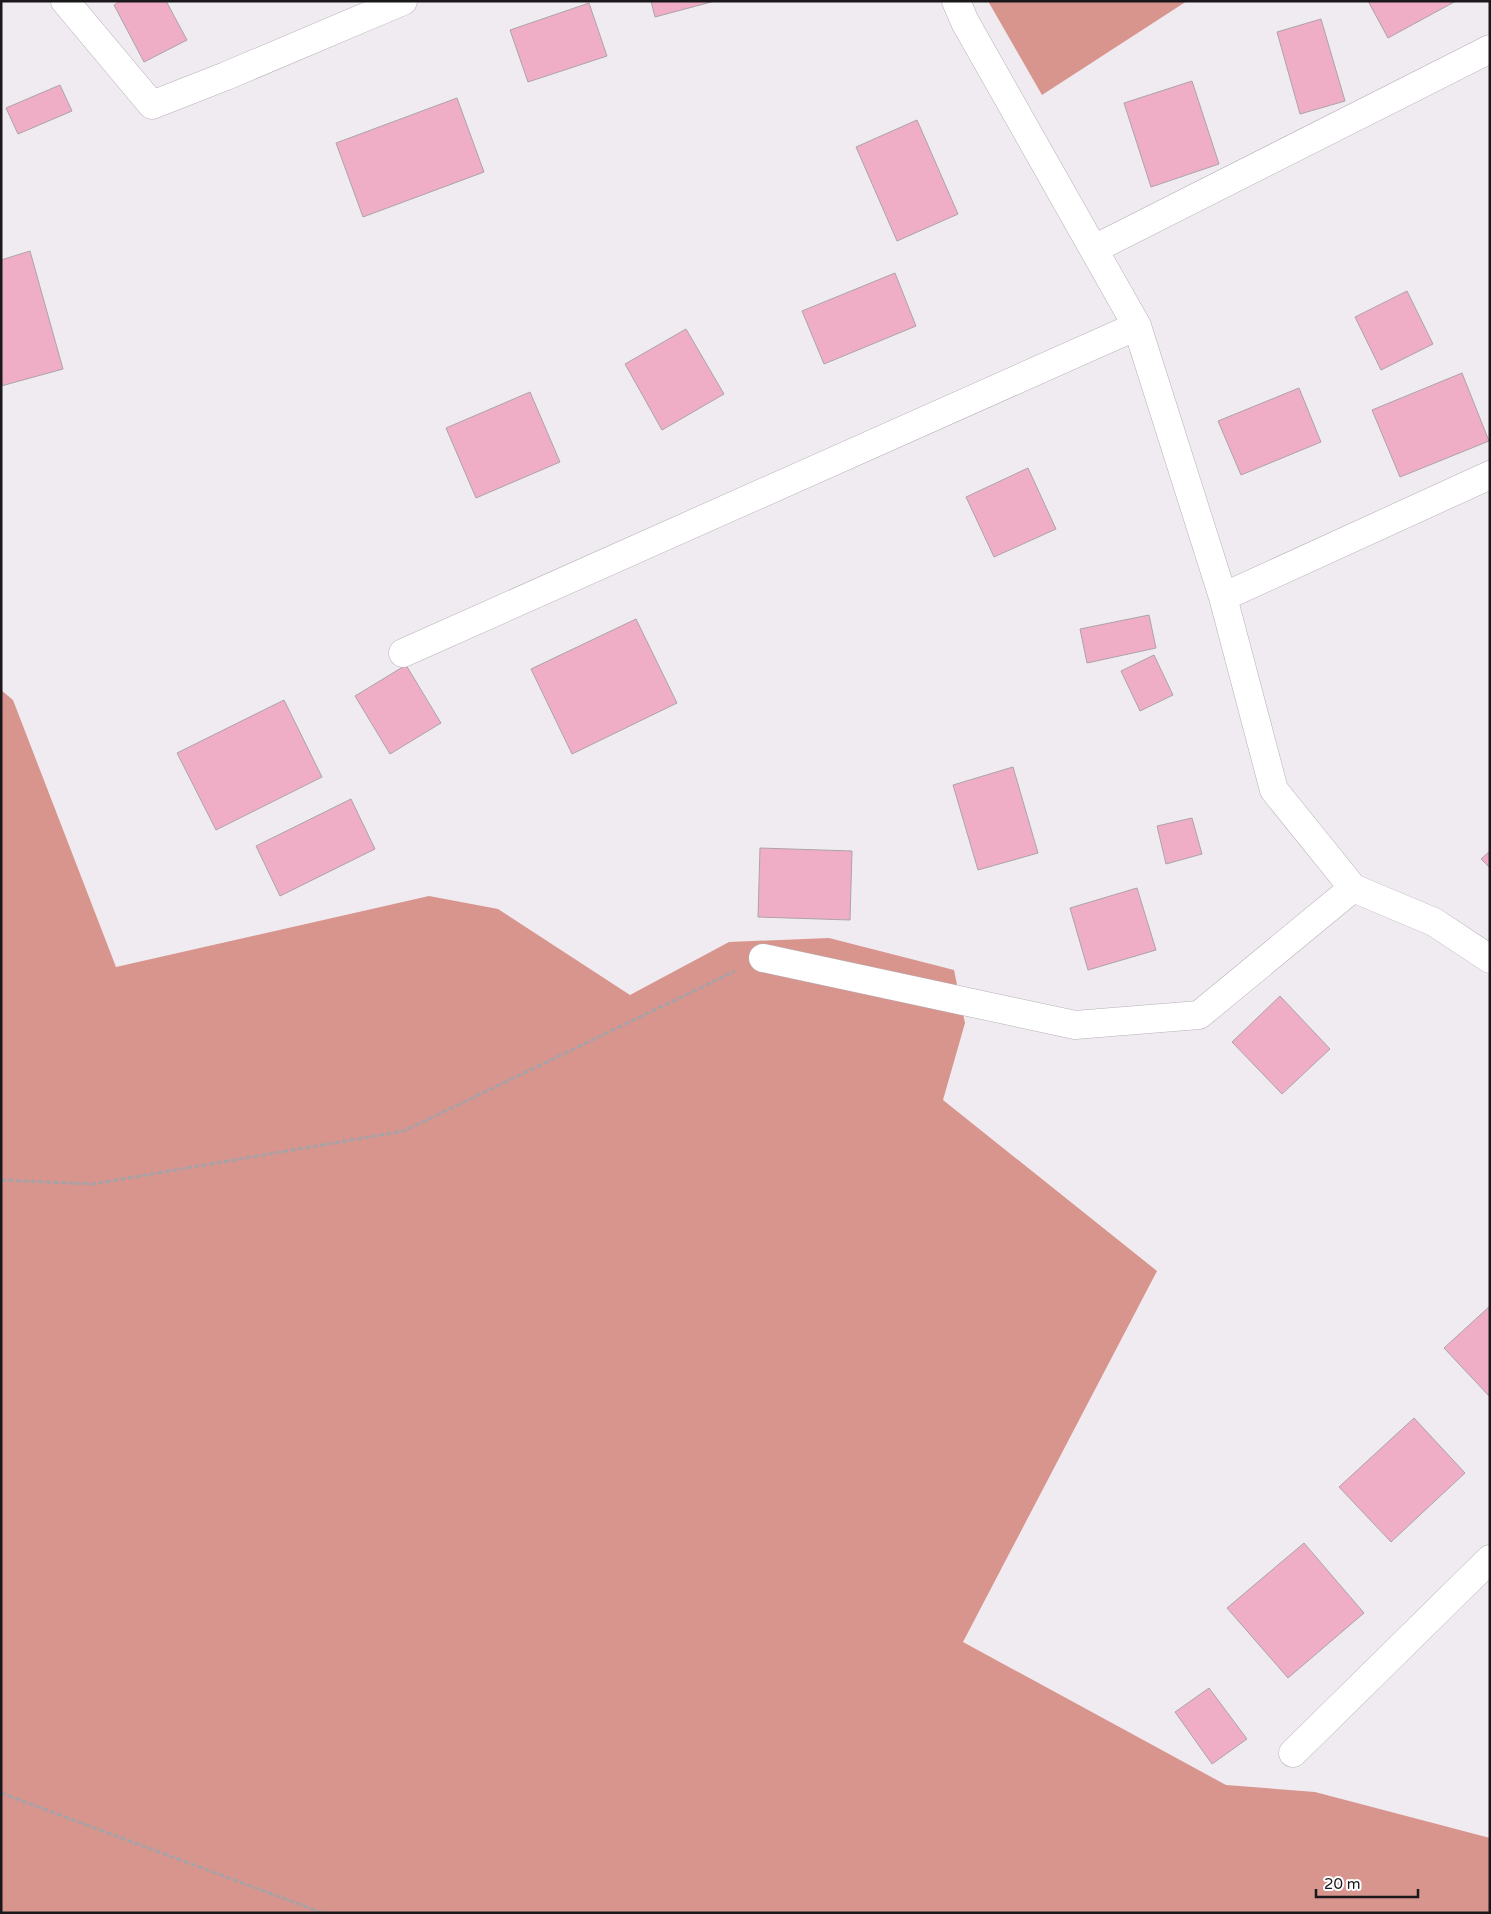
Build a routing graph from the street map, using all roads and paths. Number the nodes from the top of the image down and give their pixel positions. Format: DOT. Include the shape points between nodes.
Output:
graph roads {
  1 [pos="65,1"];
  2 [pos="403,1"];
  3 [pos="956,1"];
  4 [pos="1490,49"];
  5 [pos="1094,249"];
  6 [pos="1137,326"];
  7 [pos="1490,475"];
  8 [pos="1223,597"];
  9 [pos="403,654"];
  10 [pos="1353,888"];
  11 [pos="763,958"];
  12 [pos="1490,959"];
  13 [pos="1,1180"];
  14 [pos="1490,1558"];
  15 [pos="1293,1753"];
  16 [pos="1,1793"];
  17 [pos="323,1913"];
  1 -- 2 [label="street" via="152,105"];
  3 -- 5 [label="street"];
  4 -- 5 [label="street"];
  5 -- 6 [label="street"];
  6 -- 8 [label="street"];
  6 -- 9 [label="street"];
  7 -- 8 [label="street"];
  8 -- 10 [label="street" via="1274,790"];
  10 -- 11 [label="street" via="1199,1015 1075,1024"];
  10 -- 12 [label="street" via="1434,922"];
  11 -- 13 [label="path" via="404,1131 93,1184"];
  14 -- 15 [label="street"];
  16 -- 17 [label="path"];
}
